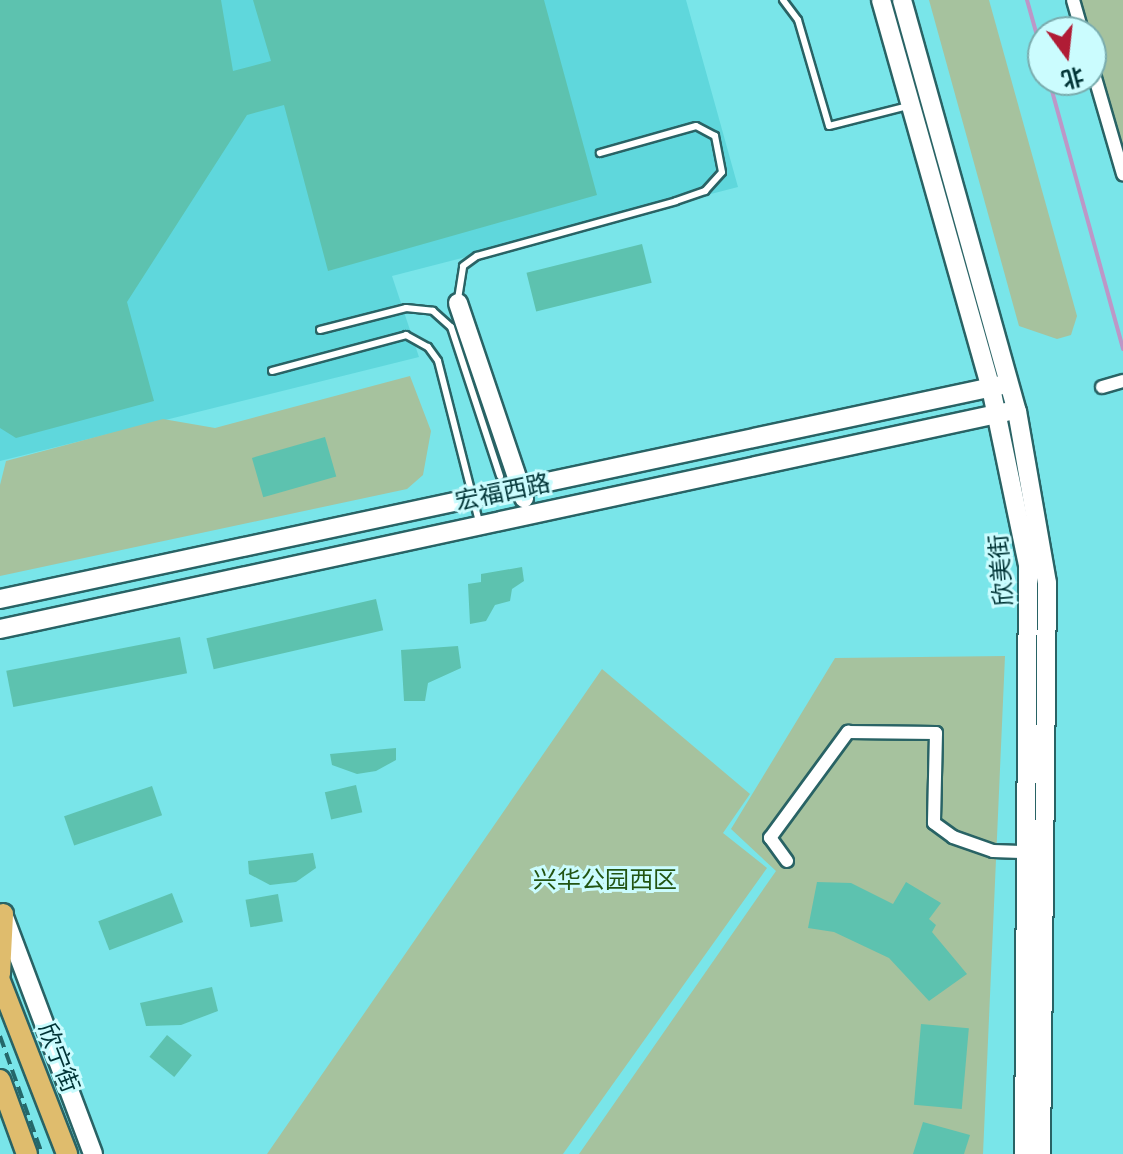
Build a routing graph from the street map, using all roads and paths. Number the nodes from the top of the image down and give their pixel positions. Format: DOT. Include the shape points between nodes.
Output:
graph roads {
  1 [pos="783,0"];
  2 [pos="881,0"];
  3 [pos="902,0"];
  4 [pos="1100,96"];
  5 [pos="930,100"];
  6 [pos="910,105"];
  7 [pos="600,153"];
  8 [pos="1123,174"];
  9 [pos="458,303"];
  10 [pos="320,330"];
  11 [pos="272,371"];
  12 [pos="1123,381"];
  13 [pos="1000,385"];
  14 [pos="1103,387"];
  15 [pos="1017,411"];
  16 [pos="998,413"];
  17 [pos="500,476"];
  18 [pos="521,488"];
  19 [pos="474,497"];
  20 [pos="528,512"];
  21 [pos="479,522"];
  22 [pos="0,599"];
  23 [pos="0,629"];
  24 [pos="1028,852"];
  25 [pos="787,861"];
  26 [pos="1,910"];
  27 [pos="0,974"];
  28 [pos="0,981"];
  29 [pos="0,1080"];
  30 [pos="27,1154"];
  31 [pos="67,1154"];
  32 [pos="93,1154"];
  33 [pos="1024,1154"];
  34 [pos="1041,1154"];
  1 -- 6 [label="lane" via="798,20 829,126"];
  2 -- 6 [label="street, 欣美街"];
  3 -- 5 [label="street, 欣美街"];
  4 -- 8 [label="street"];
  5 -- 6 [label="lane"];
  5 -- 13 [label="street, 欣美街"];
  6 -- 13 [label="street, 欣美街"];
  7 -- 9 [label="lane" via="696,126 715,136 722,172 705,191 676,201 477,256 463,266 456,284"];
  9 -- 18 [label="street"];
  10 -- 17 [label="lane" via="406,308 433,311 451,327"];
  11 -- 19 [label="lane" via="406,335 428,347 438,361"];
  12 -- 14 [label="street"];
  13 -- 15 [label="street, 欣美街"];
  13 -- 16 [label="street, 欣美街"];
  13 -- 18 [label="street, 宏福西路"];
  15 -- 16 [label="street, 宏福西路"];
  15 -- 34 [label="street, 欣美街" via="1047,583"];
  16 -- 20 [label="street, 宏福西路"];
  16 -- 24 [label="street, 欣美街" via="1028,565"];
  18 -- 19 [label="street, 宏福西路"];
  18 -- 20 [label="street"];
  19 -- 21 [label="lane"];
  19 -- 22 [label="street, 宏福西路"];
  20 -- 21 [label="street, 宏福西路"];
  21 -- 23 [label="street, 宏福西路"];
  24 -- 25 [label="street" via="993,851 953,837 934,823 936,733 848,732 770,838"];
  24 -- 33 [label="street, 欣美街"];
  26 -- 27 [label="main road"];
  26 -- 32 [label="street"];
  28 -- 31 [label="main road, 欣宁街"];
  29 -- 30 [label="main road"];
}
